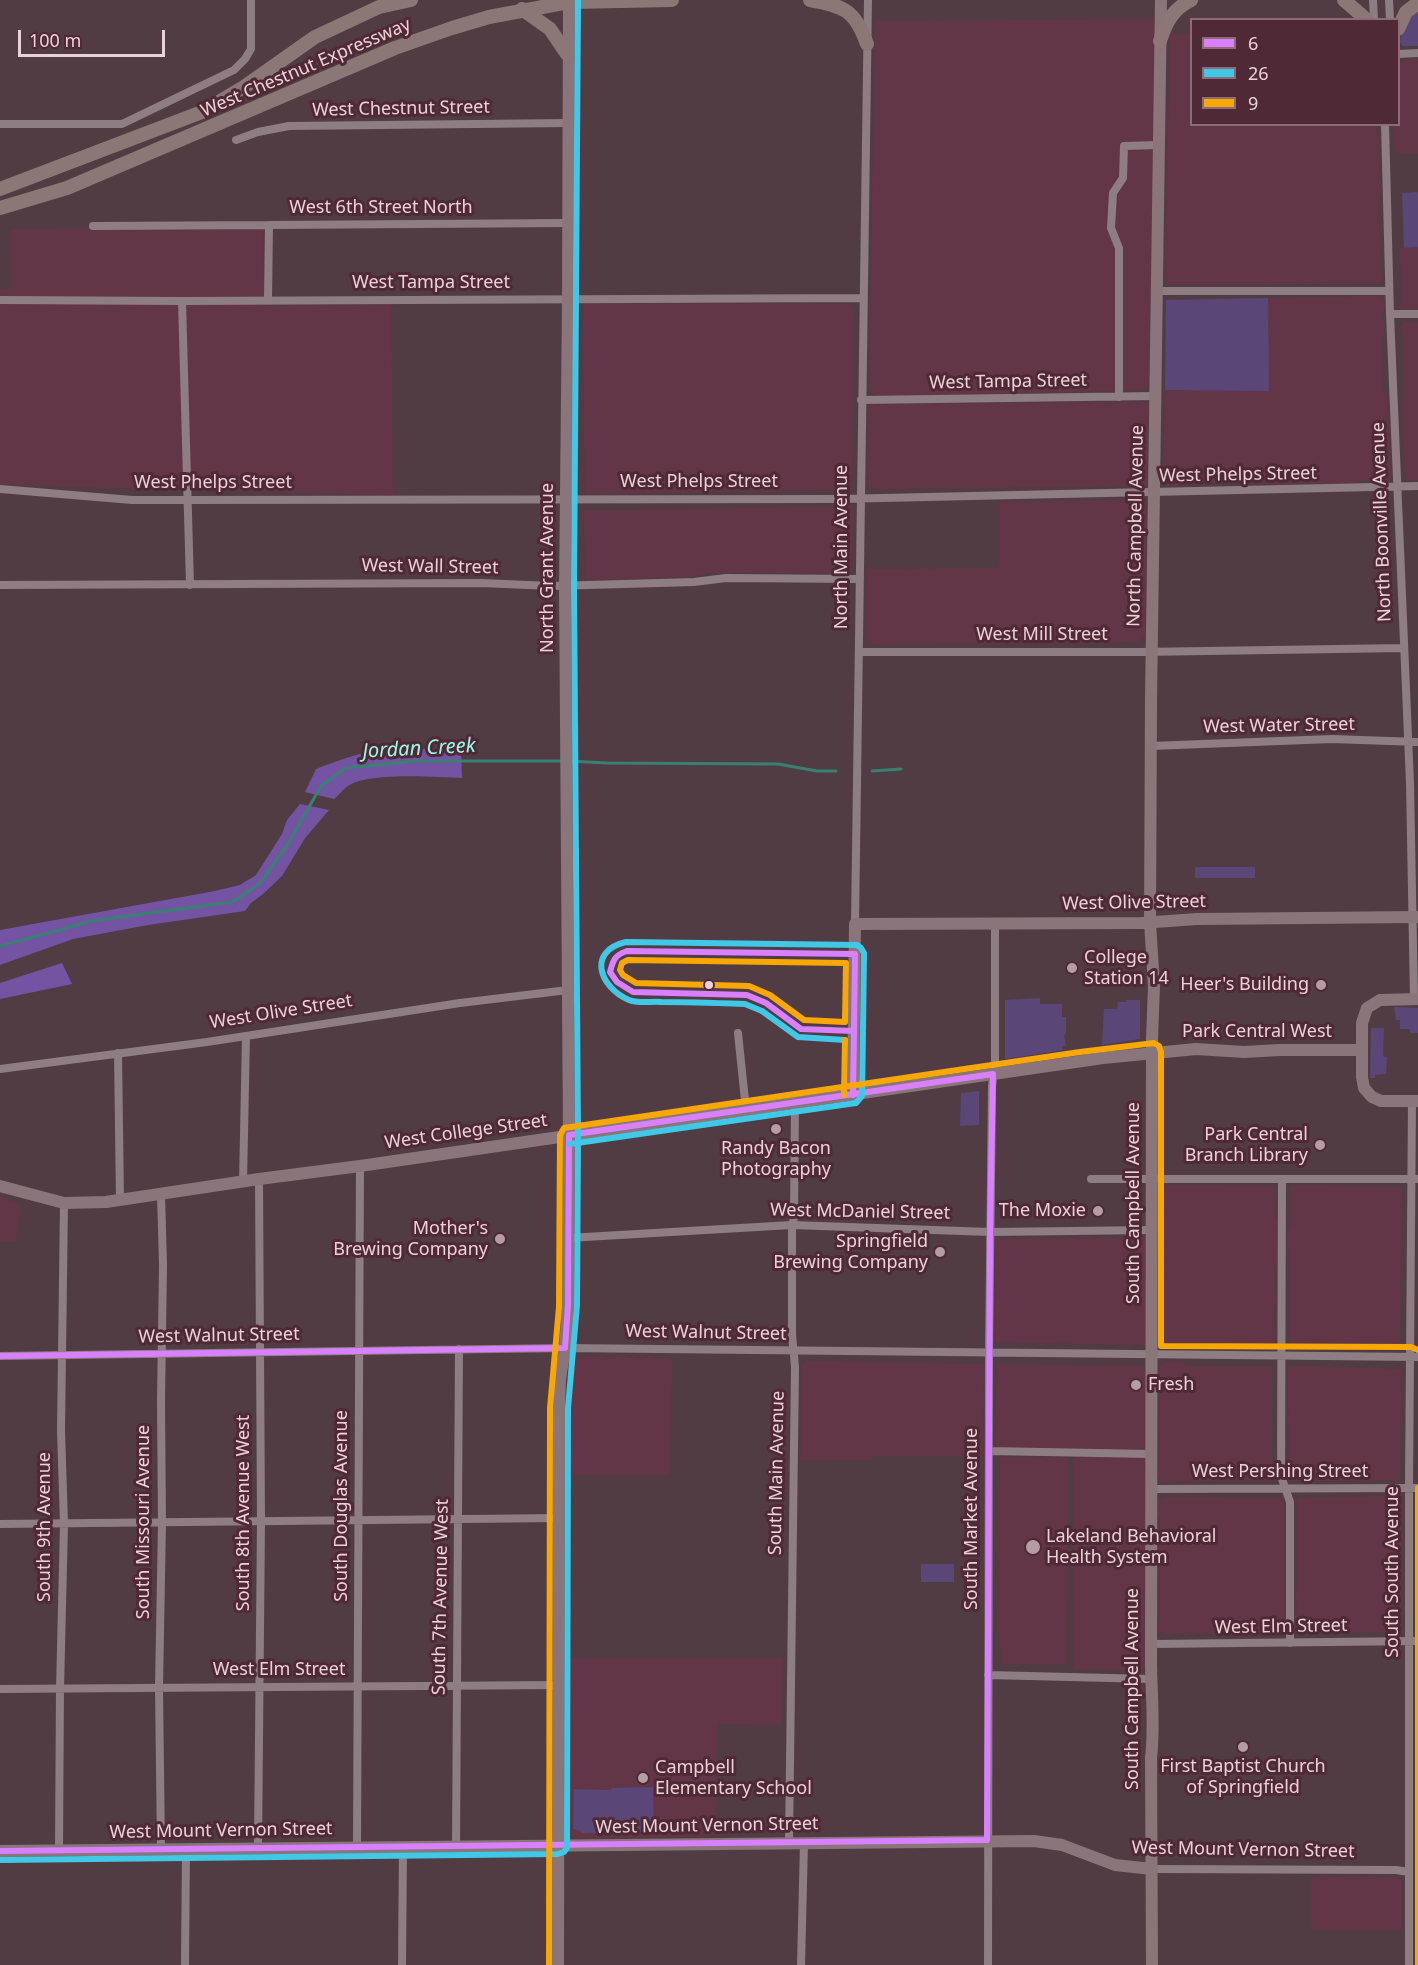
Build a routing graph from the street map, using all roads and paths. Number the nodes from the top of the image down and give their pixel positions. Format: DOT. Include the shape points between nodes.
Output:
graph roads {
  1 [pos="251,0"];
  2 [pos="411,0"];
  3 [pos="672,0"];
  4 [pos="810,0"];
  5 [pos="868,0"];
  6 [pos="1161,0"];
  7 [pos="1191,0"];
  8 [pos="1344,0"];
  9 [pos="1373,0"];
  10 [pos="1389,0"];
  11 [pos="569,1"];
  12 [pos="1418,3"];
  13 [pos="522,9"];
  14 [pos="1365,18"];
  15 [pos="1374,18"];
  16 [pos="1390,18"];
  17 [pos="1400,25"];
  18 [pos="1160,41"];
  19 [pos="867,44"];
  20 [pos="567,54"];
  21 [pos="1400,54"];
  22 [pos="1418,54"];
  23 [pos="568,123"];
  24 [pos="0,124"];
  25 [pos="1385,126"];
  26 [pos="236,140"];
  27 [pos="1159,145"];
  28 [pos="0,189"];
  29 [pos="0,208"];
  30 [pos="569,224"];
  31 [pos="269,225"];
  32 [pos="93,226"];
  33 [pos="1157,291"];
  34 [pos="1389,291"];
  35 [pos="862,298"];
  36 [pos="0,300"];
  37 [pos="268,300"];
  38 [pos="568,300"];
  39 [pos="182,301"];
  40 [pos="1390,314"];
  41 [pos="1418,314"];
  42 [pos="1156,396"];
  43 [pos="1119,397"];
  44 [pos="861,400"];
  45 [pos="1418,486"];
  46 [pos="1397,487"];
  47 [pos="0,489"];
  48 [pos="1155,493"];
  49 [pos="861,498"];
  50 [pos="188,500"];
  51 [pos="860,579"];
  52 [pos="0,585"];
  53 [pos="189,585"];
  54 [pos="1404,648"];
  55 [pos="1151,651"];
  56 [pos="860,652"];
  57 [pos="1413,742"];
  58 [pos="1151,747"];
  59 [pos="1416,917"];
  60 [pos="1150,922"];
  61 [pos="855,924"];
  62 [pos="995,924"];
  63 [pos="568,984"];
  64 [pos="1416,999"];
  65 [pos="738,1033"];
  66 [pos="246,1036"];
  67 [pos="1362,1050"];
  68 [pos="118,1053"];
  69 [pos="1152,1053"];
  70 [pos="0,1069"];
  71 [pos="993,1074"];
  72 [pos="853,1095"];
  73 [pos="1415,1101"];
  74 [pos="795,1103"];
  75 [pos="746,1110"];
  76 [pos="569,1135"];
  77 [pos="360,1166"];
  78 [pos="259,1179"];
  79 [pos="1091,1179"];
  80 [pos="1152,1179"];
  81 [pos="1282,1179"];
  82 [pos="1415,1179"];
  83 [pos="243,1183"];
  84 [pos="0,1186"];
  85 [pos="161,1194"];
  86 [pos="120,1201"];
  87 [pos="64,1203"];
  88 [pos="792,1225"];
  89 [pos="1152,1230"];
  90 [pos="990,1232"];
  91 [pos="568,1238"];
  92 [pos="565,1348"];
  93 [pos="459,1349"];
  94 [pos="261,1351"];
  95 [pos="360,1351"];
  96 [pos="793,1351"];
  97 [pos="989,1353"];
  98 [pos="162,1354"];
  99 [pos="62,1355"];
  100 [pos="1152,1355"];
  101 [pos="0,1356"];
  102 [pos="1281,1356"];
  103 [pos="1414,1356"];
  104 [pos="989,1451"];
  105 [pos="1152,1454"];
  106 [pos="1413,1488"];
  107 [pos="1152,1489"];
  108 [pos="1285,1489"];
  109 [pos="559,1518"];
  110 [pos="261,1520"];
  111 [pos="358,1520"];
  112 [pos="459,1520"];
  113 [pos="162,1523"];
  114 [pos="0,1524"];
  115 [pos="64,1524"];
  116 [pos="1414,1641"];
  117 [pos="1290,1643"];
  118 [pos="1152,1644"];
  119 [pos="988,1675"];
  120 [pos="1151,1678"];
  121 [pos="457,1685"];
  122 [pos="558,1685"];
  123 [pos="358,1686"];
  124 [pos="159,1687"];
  125 [pos="259,1687"];
  126 [pos="0,1689"];
  127 [pos="60,1689"];
  128 [pos="987,1840"];
  129 [pos="789,1843"];
  130 [pos="804,1843"];
  131 [pos="558,1845"];
  132 [pos="403,1846"];
  133 [pos="456,1846"];
  134 [pos="357,1847"];
  135 [pos="258,1848"];
  136 [pos="186,1849"];
  137 [pos="161,1850"];
  138 [pos="0,1851"];
  139 [pos="59,1851"];
  140 [pos="1152,1869"];
  141 [pos="1409,1872"];
  142 [pos="185,1965"];
  143 [pos="402,1965"];
  144 [pos="558,1965"];
  145 [pos="801,1965"];
  146 [pos="988,1965"];
  147 [pos="1152,1965"];
  148 [pos="1409,1965"];
  1 -- 24 [label="street" via="251,49 234,70 122,123"];
  2 -- 28 [label="main road, West Chestnut Expressway" via="379,7 315,38 202,112"];
  3 -- 11 [label="main road, West Chestnut Expressway"];
  4 -- 19 [label="main road" via="848,11 861,27"];
  5 -- 19 [label="street, North Main Avenue"];
  6 -- 18 [label="main road, North Campbell Avenue"];
  7 -- 18 [label="main road" via="1172,14"];
  8 -- 14 [label="main road"];
  9 -- 15 [label="street"];
  10 -- 16 [label="street"];
  11 -- 13 [label="main road, West Chestnut Expressway"];
  11 -- 20 [label="main road, North Grant Avenue"];
  12 -- 17 [label="main road" via="1406,12"];
  13 -- 20 [label="main road" via="550,29"];
  13 -- 29 [label="main road, West Chestnut Expressway" via="395,48 67,188"];
  18 -- 27 [label="main road, North Campbell Avenue"];
  19 -- 35 [label="street, North Main Avenue"];
  20 -- 23 [label="main road, North Grant Avenue"];
  21 -- 22 [label="street"];
  23 -- 26 [label="street, West Chestnut Street" via="289,126"];
  23 -- 30 [label="main road, North Grant Avenue"];
  25 -- 34 [label="street, North Boonville Avenue"];
  27 -- 33 [label="main road, North Campbell Avenue"];
  27 -- 43 [label="street" via="1124,147 1123,178 1113,192 1111,228 1119,248"];
  30 -- 31 [label="street, West 6th Street North"];
  30 -- 38 [label="main road, North Grant Avenue"];
  31 -- 32 [label="street"];
  31 -- 37 [label="street, West 6th Street North"];
  33 -- 34 [label="street"];
  33 -- 42 [label="main road, North Campbell Avenue"];
  34 -- 40 [label="street, North Boonville Avenue"];
  35 -- 38 [label="street, West Tampa Street"];
  35 -- 44 [label="street, North Main Avenue"];
  36 -- 39 [label="street, West Tampa Street"];
  37 -- 38 [label="street, West Tampa Street"];
  37 -- 39 [label="street, West Tampa Street"];
  38 -- 63 [label="main road, North Grant Avenue" via="564,587"];
  39 -- 50 [label="street"];
  40 -- 41 [label="street"];
  40 -- 46 [label="street, North Boonville Avenue"];
  42 -- 43 [label="street, West Tampa Street"];
  42 -- 48 [label="main road, North Campbell Avenue"];
  43 -- 44 [label="street, West Tampa Street"];
  44 -- 49 [label="street, North Main Avenue"];
  45 -- 46 [label="street, West Phelps Street"];
  46 -- 48 [label="street, West Phelps Street"];
  46 -- 54 [label="street, North Boonville Avenue"];
  47 -- 50 [label="street, West Phelps Street" via="132,500"];
  48 -- 49 [label="street, West Phelps Street"];
  48 -- 55 [label="main road, North Campbell Avenue"];
  49 -- 50 [label="street, West Phelps Street"];
  49 -- 51 [label="street, North Main Avenue"];
  50 -- 53 [label="street"];
  51 -- 53 [label="street, West Wall Street" via="726,578 552,586"];
  51 -- 56 [label="street, North Main Avenue"];
  52 -- 53 [label="street, West Wall Street"];
  54 -- 55 [label="street, West Mill Street"];
  54 -- 57 [label="street, North Boonville Avenue"];
  55 -- 56 [label="street, West Mill Street"];
  55 -- 58 [label="main road, North Campbell Avenue"];
  56 -- 61 [label="street, North Main Avenue"];
  57 -- 58 [label="street, West Water Street" via="1332,739"];
  57 -- 59 [label="street, North Boonville Avenue"];
  58 -- 60 [label="main road, North Campbell Avenue"];
  59 -- 60 [label="main road, West Olive Street"];
  59 -- 64 [label="street, North Boonville Avenue"];
  60 -- 62 [label="main road, West Olive Street"];
  60 -- 69 [label="main road, North Campbell Avenue" via="1154,986"];
  61 -- 62 [label="main road, West Olive Street"];
  61 -- 72 [label="main road, North Main Avenue"];
  62 -- 71 [label="street, South Market Avenue"];
  63 -- 66 [label="street, West Olive Street"];
  63 -- 76 [label="main road, North Grant Avenue"];
  64 -- 67 [label="main road" via="1380,1000 1367,1008"];
  65 -- 75 [label="street"];
  66 -- 68 [label="street, West Olive Street"];
  66 -- 83 [label="street"];
  67 -- 69 [label="main road, Park Central West" via="1196,1049"];
  67 -- 73 [label="main road" via="1366,1092 1381,1101"];
  68 -- 70 [label="street, West Olive Street"];
  68 -- 86 [label="street"];
  69 -- 71 [label="main road, West College Street"];
  69 -- 80 [label="main road, South Campbell Avenue"];
  71 -- 72 [label="main road, West College Street"];
  71 -- 90 [label="street, South Market Avenue"];
  72 -- 74 [label="main road, West College Street"];
  73 -- 82 [label="street, South South Avenue"];
  74 -- 75 [label="main road, West College Street"];
  74 -- 88 [label="street, South Main Avenue"];
  75 -- 76 [label="main road, West College Street"];
  76 -- 77 [label="main road, West College Street"];
  76 -- 91 [label="main road, North Grant Avenue"];
  77 -- 78 [label="main road, West College Street"];
  77 -- 95 [label="street, South Douglas Avenue"];
  78 -- 83 [label="main road, West College Street"];
  78 -- 94 [label="street, South 8th Avenue West"];
  79 -- 80 [label="street"];
  80 -- 81 [label="street"];
  80 -- 89 [label="main road, South Campbell Avenue"];
  81 -- 82 [label="street"];
  81 -- 102 [label="street"];
  82 -- 103 [label="street, South South Avenue"];
  83 -- 85 [label="main road, West College Street"];
  84 -- 87 [label="main road, West College Street"];
  85 -- 86 [label="main road, West College Street"];
  85 -- 98 [label="street, South Missouri Avenue"];
  86 -- 87 [label="main road, West College Street"];
  87 -- 99 [label="street, South 9th Avenue"];
  88 -- 90 [label="street, West McDaniel Street"];
  88 -- 91 [label="street, West McDaniel Street"];
  88 -- 96 [label="street, South Main Avenue"];
  89 -- 90 [label="street, West McDaniel Street"];
  89 -- 100 [label="main road, South Campbell Avenue"];
  90 -- 97 [label="street, South Market Avenue"];
  91 -- 92 [label="main road, North Grant Avenue"];
  92 -- 93 [label="street, West Walnut Street"];
  92 -- 96 [label="street, West Walnut Street"];
  92 -- 109 [label="main road, North Grant Avenue" via="559,1389"];
  93 -- 95 [label="street, West Walnut Street"];
  93 -- 112 [label="street, South 7th Avenue West"];
  94 -- 95 [label="street, West Walnut Street"];
  94 -- 98 [label="street, West Walnut Street"];
  94 -- 110 [label="street, South 8th Avenue West"];
  95 -- 111 [label="street, South Douglas Avenue"];
  96 -- 97 [label="street, West Walnut Street"];
  96 -- 129 [label="street, South Main Avenue"];
  97 -- 100 [label="street, West Walnut Street"];
  97 -- 104 [label="street, South Market Avenue"];
  98 -- 99 [label="street, West Walnut Street"];
  98 -- 113 [label="street, South Missouri Avenue"];
  99 -- 101 [label="street, West Walnut Street"];
  99 -- 115 [label="street, South 9th Avenue"];
  100 -- 102 [label="street, West Walnut Street"];
  100 -- 105 [label="main road, South Campbell Avenue"];
  102 -- 103 [label="street, West Walnut Street"];
  102 -- 108 [label="street" via="1281,1476"];
  103 -- 106 [label="street, South South Avenue"];
  104 -- 105 [label="street"];
  104 -- 119 [label="street, South Market Avenue"];
  105 -- 107 [label="main road, South Campbell Avenue"];
  106 -- 108 [label="street, West Pershing Street"];
  106 -- 116 [label="street, South South Avenue"];
  107 -- 108 [label="street, West Pershing Street"];
  107 -- 118 [label="main road, South Campbell Avenue"];
  108 -- 117 [label="street" via="1290,1502"];
  109 -- 112 [label="street"];
  109 -- 122 [label="main road, North Grant Avenue"];
  110 -- 111 [label="street"];
  110 -- 113 [label="street"];
  110 -- 125 [label="street, South 8th Avenue West"];
  111 -- 112 [label="street"];
  111 -- 123 [label="street, South Douglas Avenue"];
  112 -- 121 [label="street, South 7th Avenue West"];
  113 -- 115 [label="street"];
  113 -- 124 [label="street, South Missouri Avenue"];
  114 -- 115 [label="street"];
  115 -- 127 [label="street, South 9th Avenue"];
  116 -- 117 [label="street, West Elm Street"];
  116 -- 141 [label="street, South South Avenue"];
  117 -- 118 [label="street, West Elm Street"];
  118 -- 120 [label="main road, South Campbell Avenue"];
  119 -- 120 [label="street"];
  119 -- 128 [label="street, South Market Avenue"];
  120 -- 140 [label="main road, South Campbell Avenue"];
  121 -- 122 [label="street, West Elm Street"];
  121 -- 123 [label="street, West Elm Street"];
  121 -- 133 [label="street, South 7th Avenue West"];
  122 -- 131 [label="main road, North Grant Avenue"];
  123 -- 125 [label="street, West Elm Street"];
  123 -- 134 [label="street, South Douglas Avenue"];
  124 -- 125 [label="street, West Elm Street"];
  124 -- 127 [label="street, West Elm Street"];
  124 -- 137 [label="street, South Missouri Avenue"];
  125 -- 135 [label="street, South 8th Avenue West"];
  126 -- 127 [label="street, West Elm Street"];
  127 -- 139 [label="street, South 9th Avenue"];
  128 -- 130 [label="main road, West Mount Vernon Street"];
  128 -- 140 [label="main road, West Mount Vernon Street" via="1047,1841 1115,1864"];
  128 -- 146 [label="street, South Market Avenue"];
  129 -- 130 [label="main road, West Mount Vernon Street"];
  129 -- 131 [label="main road, West Mount Vernon Street"];
  130 -- 145 [label="street"];
  131 -- 133 [label="main road, West Mount Vernon Street"];
  131 -- 144 [label="main road, North Grant Avenue"];
  132 -- 133 [label="main road, West Mount Vernon Street"];
  132 -- 134 [label="main road, West Mount Vernon Street"];
  132 -- 143 [label="street"];
  134 -- 135 [label="main road, West Mount Vernon Street"];
  135 -- 136 [label="main road, West Mount Vernon Street"];
  136 -- 137 [label="main road, West Mount Vernon Street"];
  136 -- 142 [label="street"];
  137 -- 139 [label="main road, West Mount Vernon Street"];
  138 -- 139 [label="main road, West Mount Vernon Street"];
  140 -- 141 [label="street, West Mount Vernon Street"];
  140 -- 147 [label="main road, South Campbell Avenue"];
  141 -- 148 [label="street, South South Avenue"];
}
